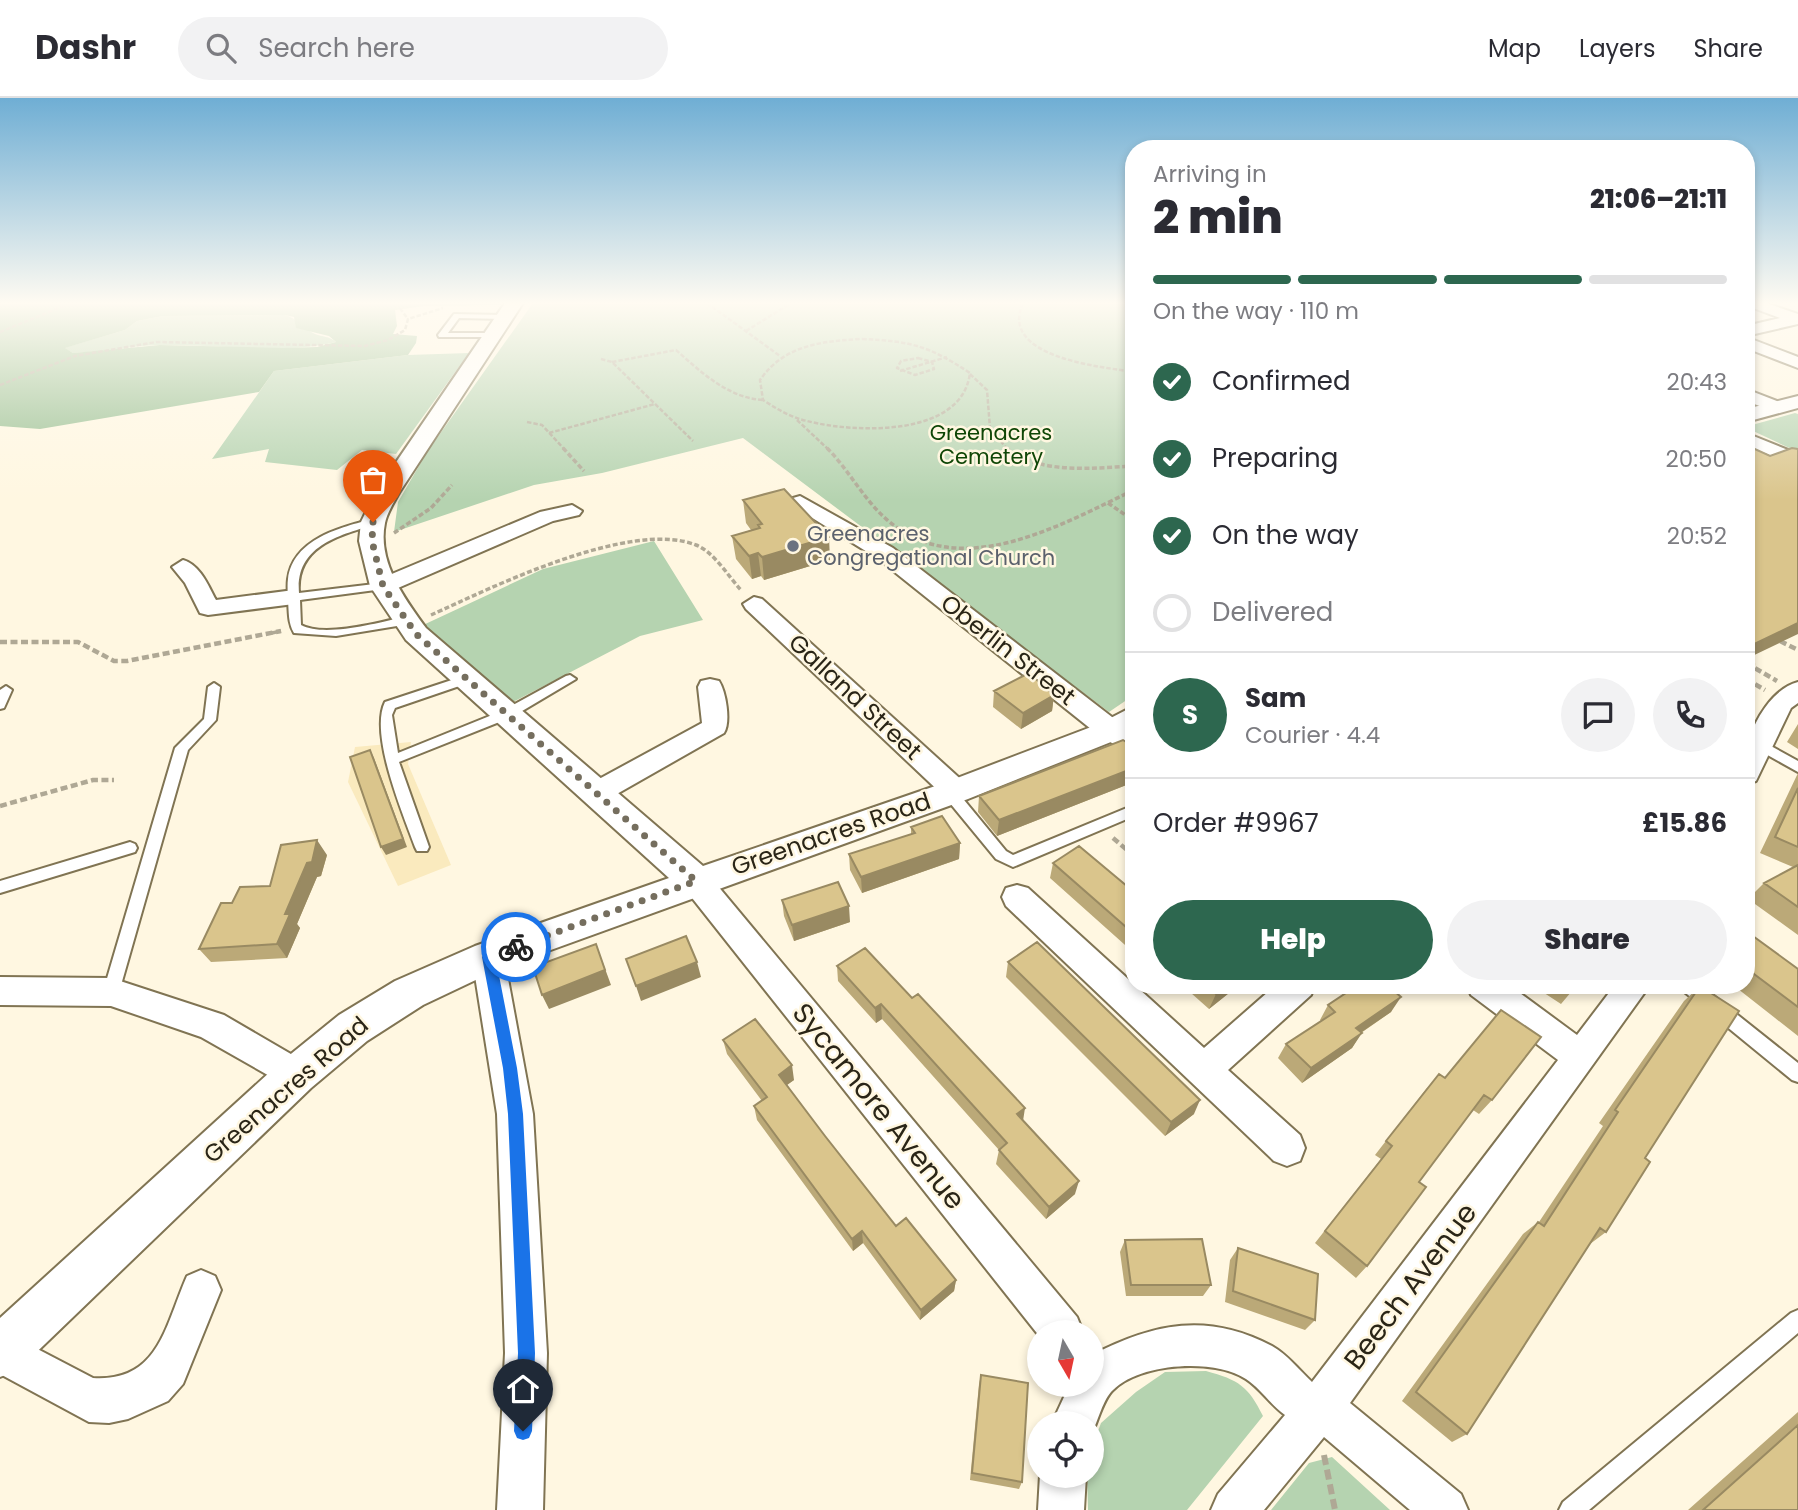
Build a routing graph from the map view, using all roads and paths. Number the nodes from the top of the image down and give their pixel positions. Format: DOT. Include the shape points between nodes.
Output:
graph roads {
  1 [pos="38,369"];
  2 [pos="470,369"];
  3 [pos="619,369"];
  4 [pos="699,369"];
  5 [pos="766,369"];
  6 [pos="904,369"];
  7 [pos="920,369"];
  8 [pos="932,369"];
  9 [pos="964,369"];
  10 [pos="900,370"];
  11 [pos="926,373"];
  12 [pos="970,373"];
  13 [pos="0,382"];
  14 [pos="1755,398"];
  15 [pos="763,400"];
  16 [pos="1798,402"];
  17 [pos="656,404"];
  18 [pos="1776,407"];
  19 [pos="1755,413"];
  20 [pos="795,419"];
  21 [pos="527,422"];
  22 [pos="549,433"];
  23 [pos="693,441"];
  24 [pos="1755,442"];
  25 [pos="1798,461"];
  26 [pos="1125,466"];
  27 [pos="584,471"];
  28 [pos="452,485"];
  29 [pos="1125,494"];
  30 [pos="800,502"];
  31 [pos="1107,503"];
  32 [pos="572,511"];
  33 [pos="1125,515"];
  34 [pos="373,531"];
  35 [pos="183,567"];
  36 [pos="383,586"];
  37 [pos="294,597"];
  38 [pos="754,604"];
  39 [pos="405,623"];
  40 [pos="1777,639"];
  41 [pos="0,642"];
  42 [pos="1798,650"];
  43 [pos="1755,670"];
  44 [pos="467,678"];
  45 [pos="570,679"];
  46 [pos="214,687"];
  47 [pos="710,687"];
  48 [pos="6,690"];
  49 [pos="1793,699"];
  50 [pos="0,705"];
  51 [pos="508,714"];
  52 [pos="1125,730"];
  53 [pos="1125,731"];
  54 [pos="1760,745"];
  55 [pos="1755,755"];
  56 [pos="392,760"];
  57 [pos="1798,766"];
  58 [pos="114,780"];
  59 [pos="598,792"];
  60 [pos="953,792"];
  61 [pos="0,806"];
  62 [pos="1125,814"];
  63 [pos="1098,825"];
  64 [pos="130,848"];
  65 [pos="422,848"];
  66 [pos="1125,848"];
  67 [pos="696,881"];
  68 [pos="0,887"];
  69 [pos="1017,897"];
  70 [pos="488,957"];
  71 [pos="0,991"];
  72 [pos="111,992"];
  73 [pos="1289,994"];
  74 [pos="1495,994"];
  75 [pos="1627,994"];
  76 [pos="1699,994"];
  77 [pos="1580,1057"];
  78 [pos="1204,1070"];
  79 [pos="1798,1074"];
  80 [pos="296,1075"];
  81 [pos="1287,1148"];
  82 [pos="201,1290"];
  83 [pos="1052,1320"];
  84 [pos="1798,1321"];
  85 [pos="1,1352"];
  86 [pos="1104,1368"];
  87 [pos="1319,1409"];
  88 [pos="1062,1488"];
  89 [pos="520,1510"];
  90 [pos="1061,1510"];
  91 [pos="1234,1510"];
  92 [pos="1335,1510"];
  93 [pos="1445,1510"];
  94 [pos="1571,1510"];
  1 -- 13 [label="path"];
  2 -- 34 [label="street" via="387,493"];
  3 -- 17 [label="path"];
  4 -- 15 [label="path" via="718,385"];
  5 -- 15 [label="path" via="760,380"];
  6 -- 10 [label="path"];
  7 -- 11 [label="path"];
  8 -- 11 [label="path"];
  9 -- 12 [label="path"];
  10 -- 11 [label="path"];
  12 -- 20 [label="path" via="962,400 910,424 877,430"];
  12 -- 26 [label="path" via="987,390 990,427 1003,446 1051,467"];
  14 -- 18 [label="street"];
  15 -- 20 [label="path"];
  16 -- 18 [label="street"];
  17 -- 22 [label="path"];
  17 -- 23 [label="path"];
  18 -- 19 [label="street"];
  20 -- 31 [label="path" via="848,470 896,529 934,547 962,550 1005,545"];
  21 -- 22 [label="path" via="542,425"];
  22 -- 27 [label="path"];
  24 -- 25 [label="street"];
  28 -- 34 [label="path" via="404,529"];
  29 -- 31 [label="path"];
  30 -- 52 [label="street, Oberlin Street" via="885,553"];
  31 -- 33 [label="path"];
  32 -- 36 [label="street" via="547,516"];
  34 -- 36 [label="street"];
  34 -- 37 [label="lane" via="321,538 305,551 296,568"];
  35 -- 37 [label="street" via="208,608"];
  36 -- 37 [label="lane"];
  36 -- 39 [label="street"];
  37 -- 39 [label="lane" via="298,630 318,634"];
  37 -- 41 [label="path" via="286,630 144,659 114,661 78,642 62,640"];
  38 -- 39 [label="path" via="697,545 663,536 513,577"];
  38 -- 60 [label="street, Galland Street"];
  39 -- 44 [label="street"];
  40 -- 42 [label="path"];
  43 -- 49 [label="path"];
  44 -- 51 [label="street"];
  44 -- 56 [label="lane" via="389,705 386,715"];
  45 -- 51 [label="lane"];
  46 -- 72 [label="lane" via="210,720 183,748"];
  47 -- 59 [label="street" via="715,727"];
  48 -- 50 [label="lane"];
  49 -- 54 [label="street"];
  51 -- 56 [label="lane"];
  51 -- 59 [label="street"];
  53 -- 60 [label="street, Greenacres Road"];
  54 -- 55 [label="street"];
  54 -- 57 [label="lane"];
  56 -- 65 [label="lane"];
  58 -- 61 [label="path" via="93,780"];
  59 -- 67 [label="street"];
  60 -- 63 [label="lane" via="1001,855 1013,861"];
  60 -- 67 [label="street, Greenacres Road"];
  62 -- 63 [label="lane"];
  63 -- 66 [label="path"];
  64 -- 68 [label="lane"];
  67 -- 70 [label="street, Greenacres Road"];
  67 -- 83 [label="street, Sycamore Avenue"];
  69 -- 78 [label="street"];
  70 -- 80 [label="street, Greenacres Road" via="378,1011"];
  70 -- 89 [label="street" via="515,1114 526,1353"];
  71 -- 72 [label="street"];
  72 -- 80 [label="street" via="212,1026"];
  73 -- 78 [label="street"];
  74 -- 77 [label="street"];
  75 -- 77 [label="street, Beech Avenue"];
  76 -- 79 [label="lane"];
  77 -- 87 [label="street, Beech Avenue"];
  78 -- 81 [label="street"];
  80 -- 85 [label="street, Greenacres Road"];
  82 -- 85 [label="street" via="168,1370 153,1386 128,1397 89,1400"];
  84 -- 94 [label="lane"];
  86 -- 87 [label="street" via="1177,1345 1215,1346 1259,1362 1298,1398"];
  87 -- 91 [label="street, Beech Avenue"];
  87 -- 92 [label="path"];
  87 -- 93 [label="street" via="1341,1422"];
  88 -- 90 [label="street"];
}
